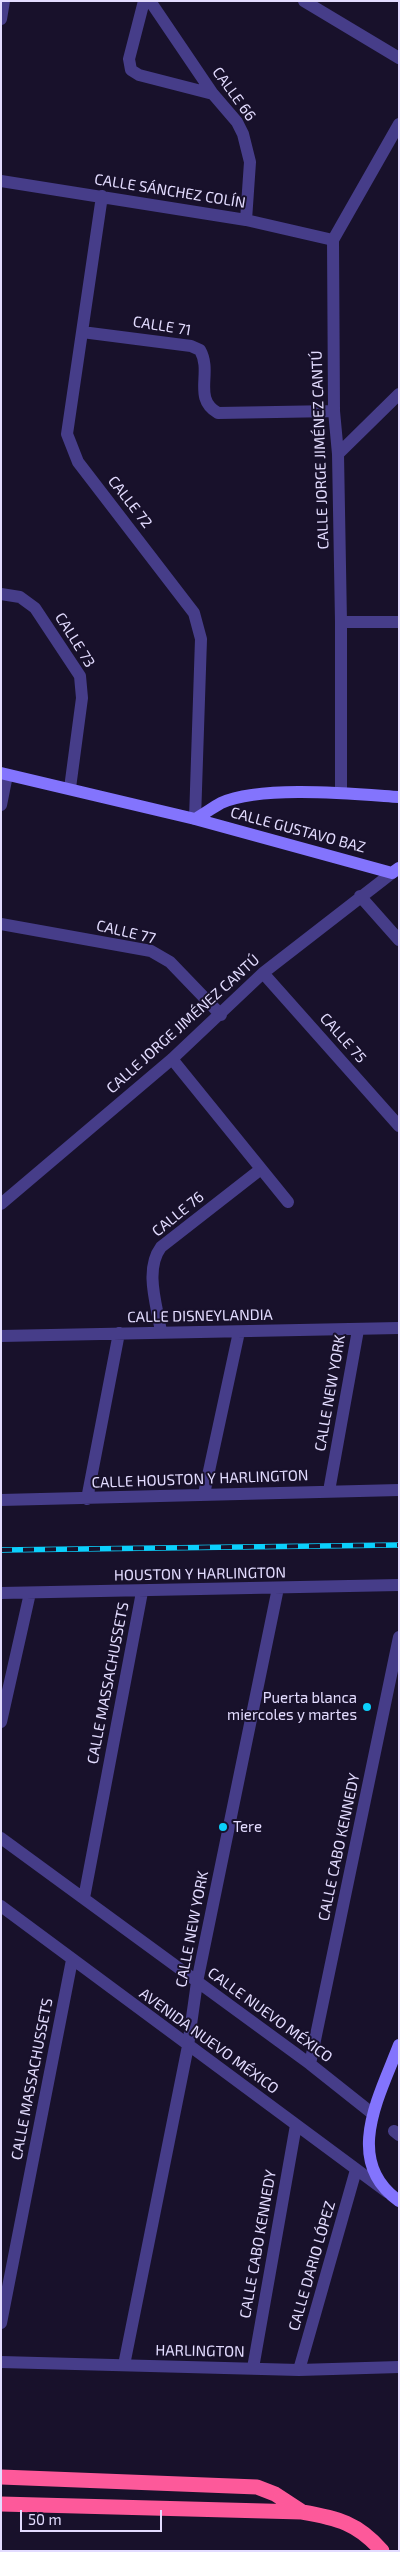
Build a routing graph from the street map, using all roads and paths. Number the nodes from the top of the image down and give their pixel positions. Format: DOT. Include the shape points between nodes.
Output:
graph roads {
  1 [pos="4,1"];
  2 [pos="144,1"];
  3 [pos="150,1"];
  4 [pos="304,1"];
  5 [pos="1,19"];
  6 [pos="399,58"];
  7 [pos="213,94"];
  8 [pos="399,124"];
  9 [pos="1,181"];
  10 [pos="102,196"];
  11 [pos="246,220"];
  12 [pos="333,240"];
  13 [pos="82,332"];
  14 [pos="399,394"];
  15 [pos="334,411"];
  16 [pos="338,454"];
  17 [pos="1,594"];
  18 [pos="341,622"];
  19 [pos="399,622"];
  20 [pos="4,774"];
  21 [pos="70,788"];
  22 [pos="341,793"];
  23 [pos="399,797"];
  24 [pos="1,805"];
  25 [pos="195,819"];
  26 [pos="395,870"];
  27 [pos="360,896"];
  28 [pos="1,924"];
  29 [pos="399,940"];
  30 [pos="263,973"];
  31 [pos="221,1015"];
  32 [pos="172,1059"];
  33 [pos="399,1126"];
  34 [pos="261,1169"];
  35 [pos="288,1202"];
  36 [pos="1,1204"];
  37 [pos="399,1328"];
  38 [pos="358,1330"];
  39 [pos="161,1332"];
  40 [pos="239,1332"];
  41 [pos="119,1333"];
  42 [pos="1,1336"];
  43 [pos="399,1490"];
  44 [pos="329,1491"];
  45 [pos="204,1494"];
  46 [pos="87,1499"];
  47 [pos="1,1500"];
  48 [pos="399,1586"];
  49 [pos="278,1588"];
  50 [pos="142,1592"];
  51 [pos="30,1593"];
  52 [pos="1,1594"];
  53 [pos="399,1637"];
  54 [pos="1,1722"];
  55 [pos="1,1838"];
  56 [pos="84,1898"];
  57 [pos="1,1906"];
  58 [pos="72,1960"];
  59 [pos="197,1982"];
  60 [pos="399,2045"];
  61 [pos="188,2046"];
  62 [pos="310,2064"];
  63 [pos="373,2114"];
  64 [pos="296,2125"];
  65 [pos="356,2170"];
  66 [pos="394,2198"];
  67 [pos="1,2323"];
  68 [pos="1,2362"];
  69 [pos="124,2365"];
  70 [pos="399,2367"];
  71 [pos="253,2368"];
  72 [pos="299,2370"];
  73 [pos="5,2475"];
  74 [pos="1,2504"];
  75 [pos="302,2512"];
  76 [pos="382,2551"];
  1 -- 5 [label="street"];
  2 -- 7 [label="street" via="130,59 131,70 139,75"];
  3 -- 7 [label="street, CALLE 66"];
  4 -- 6 [label="street"];
  7 -- 11 [label="street, CALLE 66" via="237,122 248,147 250,179"];
  8 -- 12 [label="street, CALLE JORGE JIMÉNEZ CANTÚ"];
  9 -- 10 [label="street, CALLE SÁNCHEZ COLÍN"];
  10 -- 11 [label="street, CALLE SÁNCHEZ COLÍN"];
  10 -- 13 [label="street, CALLE 72"];
  11 -- 12 [label="street, CALLE SÁNCHEZ COLÍN"];
  12 -- 15 [label="street, CALLE JORGE JIMÉNEZ CANTÚ"];
  13 -- 15 [label="street, CALLE 71" via="191,346 200,350 206,368 204,396 209,408 218,413"];
  13 -- 25 [label="street, CALLE 72" via="67,434 78,462 194,613 201,639"];
  14 -- 16 [label="street"];
  15 -- 16 [label="street, CALLE JORGE JIMÉNEZ CANTÚ"];
  16 -- 18 [label="street, CALLE JORGE JIMÉNEZ CANTÚ"];
  17 -- 21 [label="street, CALLE 73" via="20,597 35,608 80,676 82,698"];
  18 -- 19 [label="street"];
  18 -- 22 [label="street, CALLE JORGE JIMÉNEZ CANTÚ"];
  20 -- 21 [label="street, CALLE GUSTAVO BAZ"];
  20 -- 24 [label="street"];
  21 -- 25 [label="street, CALLE GUSTAVO BAZ"];
  22 -- 23 [label="street, CALLE GUSTAVO BAZ"];
  22 -- 25 [label="street, CALLE GUSTAVO BAZ" via="253,796 223,802"];
  25 -- 26 [label="street, CALLE GUSTAVO BAZ"];
  26 -- 27 [label="street, CALLE JORGE JIMÉNEZ CANTÚ"];
  27 -- 29 [label="street"];
  27 -- 30 [label="street, CALLE JORGE JIMÉNEZ CANTÚ"];
  28 -- 31 [label="street, CALLE 77" via="151,951 170,962"];
  30 -- 31 [label="street, CALLE JORGE JIMÉNEZ CANTÚ"];
  30 -- 33 [label="street, CALLE 75"];
  31 -- 32 [label="street, CALLE JORGE JIMÉNEZ CANTÚ"];
  32 -- 34 [label="street"];
  32 -- 36 [label="street, CALLE JORGE JIMÉNEZ CANTÚ"];
  34 -- 35 [label="street"];
  34 -- 39 [label="street, CALLE 76" via="161,1247 154,1256 151,1268"];
  37 -- 38 [label="street, CALLE DISNEYLANDIA"];
  38 -- 40 [label="street, CALLE DISNEYLANDIA"];
  38 -- 44 [label="street, CALLE NEW YORK"];
  39 -- 40 [label="street, CALLE DISNEYLANDIA"];
  39 -- 41 [label="street, CALLE DISNEYLANDIA"];
  40 -- 45 [label="street"];
  41 -- 42 [label="street, CALLE DISNEYLANDIA"];
  41 -- 46 [label="street"];
  43 -- 44 [label="street, CALLE HOUSTON Y HARLINGTON"];
  44 -- 45 [label="street, CALLE HOUSTON Y HARLINGTON"];
  45 -- 46 [label="street, CALLE HOUSTON Y HARLINGTON"];
  46 -- 47 [label="street, CALLE HOUSTON Y HARLINGTON"];
  48 -- 49 [label="street, HOUSTON Y HARLINGTON"];
  49 -- 50 [label="street, HOUSTON Y HARLINGTON"];
  49 -- 59 [label="street, CALLE NEW YORK"];
  50 -- 51 [label="street, HOUSTON Y HARLINGTON"];
  50 -- 56 [label="street, CALLE MASSACHUSSETS"];
  51 -- 52 [label="street, HOUSTON Y HARLINGTON"];
  51 -- 54 [label="street"];
  53 -- 62 [label="street, CALLE CABO KENNEDY"];
  55 -- 56 [label="street, CALLE NUEVO MÉXICO"];
  56 -- 59 [label="street, CALLE NUEVO MÉXICO"];
  57 -- 58 [label="street, AVENIDA NUEVO MÉXICO"];
  58 -- 61 [label="street, AVENIDA NUEVO MÉXICO"];
  58 -- 67 [label="street, CALLE MASSACHUSSETS"];
  59 -- 61 [label="street, CALLE NEW YORK"];
  59 -- 62 [label="street, CALLE NUEVO MÉXICO"];
  60 -- 63 [label="street"];
  61 -- 64 [label="street, AVENIDA NUEVO MÉXICO"];
  61 -- 69 [label="street, CALLE NEW YORK"];
  62 -- 63 [label="street, CALLE NUEVO MÉXICO"];
  63 -- 66 [label="street" via="368,2144 370,2164 375,2177"];
  64 -- 65 [label="street, AVENIDA NUEVO MÉXICO"];
  64 -- 71 [label="street, CALLE CABO KENNEDY"];
  65 -- 66 [label="street, AVENIDA NUEVO MÉXICO"];
  65 -- 72 [label="street, CALLE DARIO LÓPEZ"];
  68 -- 69 [label="street, HARLINGTON"];
  69 -- 71 [label="street, HARLINGTON"];
  70 -- 72 [label="street, HARLINGTON"];
  71 -- 72 [label="street, HARLINGTON"];
  73 -- 75 [label="highway" via="256,2487 275,2494"];
  74 -- 75 [label="highway"];
  75 -- 76 [label="highway" via="354,2526 370,2536"];
}
